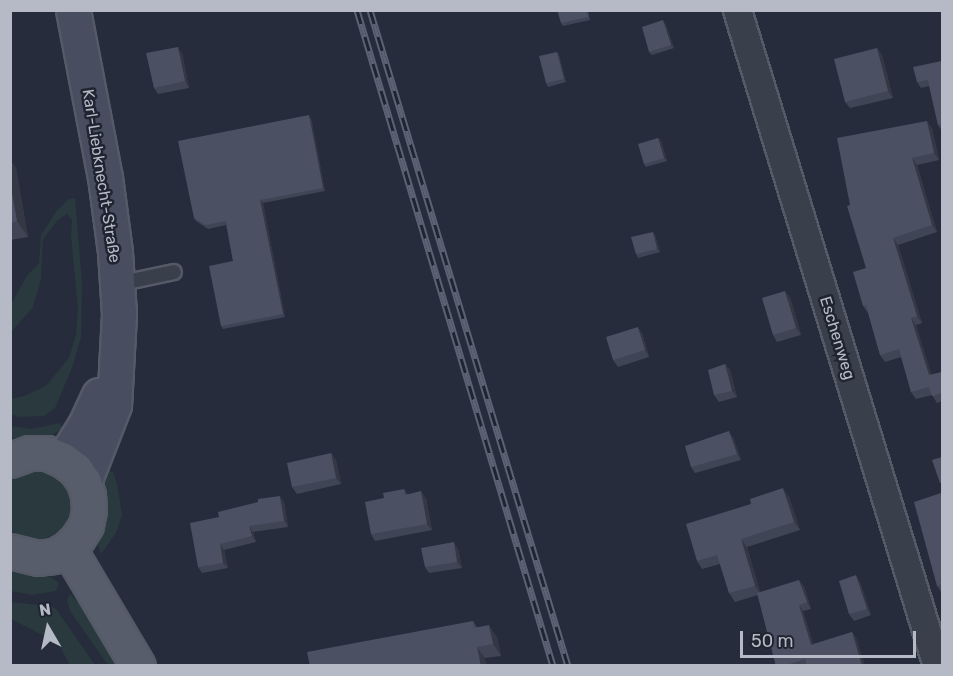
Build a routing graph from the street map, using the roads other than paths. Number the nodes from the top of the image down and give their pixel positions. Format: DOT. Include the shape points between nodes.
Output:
graph roads {
  1 [pos="73,10"];
  2 [pos="737,10"];
  3 [pos="174,272"];
  4 [pos="117,284"];
  5 [pos="11,458"];
  6 [pos="73,471"];
  7 [pos="68,548"];
  8 [pos="10,551"];
  9 [pos="138,666"];
  10 [pos="937,666"];
  1 -- 4 [label="street, Karl-Liebknecht-Straße" via="105,177"];
  2 -- 10 [label="street, Eschenweg"];
  3 -- 4 [label="lane"];
  4 -- 6 [label="street, Karl-Liebknecht-Straße" via="114,405"];
  5 -- 6 [label="main road" via="47,453"];
  6 -- 7 [label="main road" via="89,503 86,525"];
  7 -- 8 [label="main road" via="54,556 38,558"];
  7 -- 9 [label="main road"];
}
